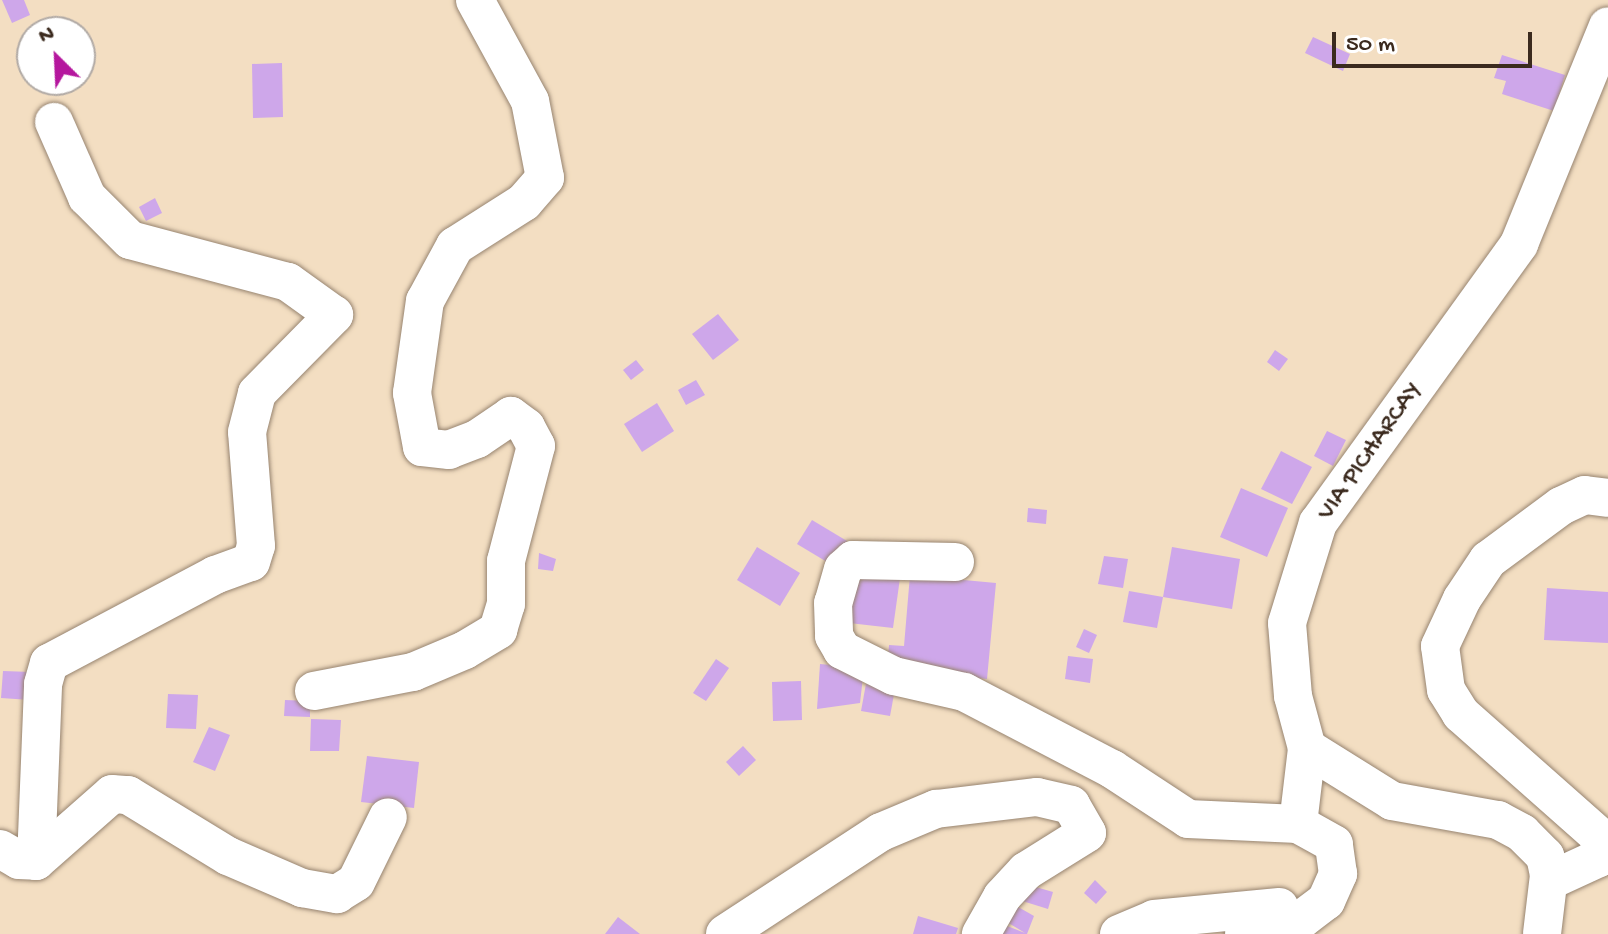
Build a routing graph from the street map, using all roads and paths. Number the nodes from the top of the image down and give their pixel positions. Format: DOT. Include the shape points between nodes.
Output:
graph roads {
  1 [pos="475,0"];
  2 [pos="1608,26"];
  3 [pos="54,122"];
  4 [pos="1608,498"];
  5 [pos="955,562"];
  6 [pos="314,691"];
  7 [pos="1307,748"];
  8 [pos="388,817"];
  9 [pos="1298,824"];
  10 [pos="0,849"];
  11 [pos="36,861"];
  12 [pos="1549,881"];
  13 [pos="1326,901"];
  14 [pos="725,934"];
  15 [pos="981,934"];
  16 [pos="1119,934"];
  17 [pos="1244,934"];
  18 [pos="1542,934"];
  1 -- 6 [label="street" via="530,101 545,178 524,202 455,246 425,301 412,393 422,447 449,450 511,416 526,427 536,446 506,561 506,604 498,630 465,650 413,672"];
  2 -- 7 [label="street, VIA PICHARCAY" via="1519,244 1318,523 1287,623 1293,696"];
  3 -- 11 [label="street" via="87,197 130,240 288,282 334,315 257,393 247,432 256,546 251,562 215,575 49,663 43,684"];
  4 -- 12 [label="street" via="1585,495 1561,506 1488,560 1440,646 1446,690 1461,714 1600,837 1599,858"];
  5 -- 9 [label="street" via="853,560 843,569 833,603 834,636 842,650 894,676 964,692 1112,769 1188,819"];
  7 -- 9 [label="street, VIA PICHARCAY"];
  7 -- 12 [label="street" via="1392,801 1498,820 1522,833 1545,856"];
  8 -- 11 [label="street" via="356,882 337,894 302,888 228,856 128,795 112,794"];
  9 -- 13 [label="street" via="1334,844 1338,874"];
  10 -- 11 [label="street" via="19,860"];
  12 -- 18 [label="street"];
  13 -- 16 [label="street" via="1154,919"];
  13 -- 17 [label="street" via="1302,919"];
  14 -- 15 [label="street" via="881,832 936,809 1037,797 1071,805 1087,833 1026,871 1002,897"];
}
